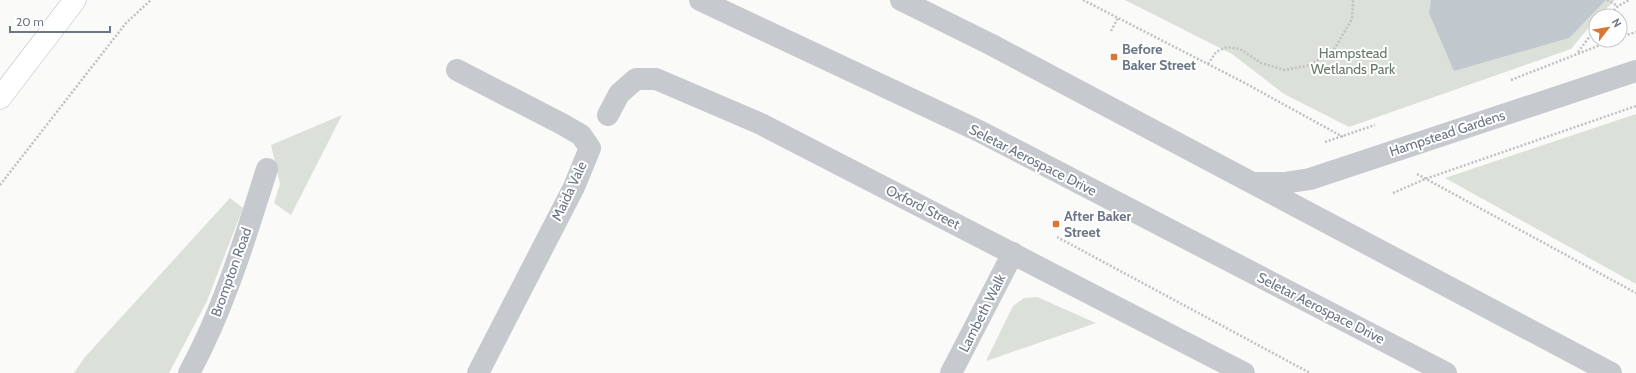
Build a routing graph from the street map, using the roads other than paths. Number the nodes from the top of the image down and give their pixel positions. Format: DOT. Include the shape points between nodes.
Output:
graph roads {
  1 [pos="75,0"];
  2 [pos="700,0"];
  3 [pos="901,0"];
  4 [pos="457,70"];
  5 [pos="1636,71"];
  6 [pos="0,98"];
  7 [pos="608,115"];
  8 [pos="267,169"];
  9 [pos="1255,183"];
  10 [pos="1013,253"];
  11 [pos="189,373"];
  12 [pos="478,373"];
  13 [pos="951,373"];
  14 [pos="1244,373"];
  15 [pos="1446,373"];
  16 [pos="1611,373"];
  1 -- 6 [label="main road"];
  2 -- 15 [label="street, Seletar Aerospace Drive" via="979,131"];
  3 -- 9 [label="street"];
  4 -- 12 [label="street, Maida Vale" via="562,124 581,136 590,148 574,187"];
  5 -- 9 [label="street, Hampstead Gardens" via="1310,179 1284,183"];
  7 -- 10 [label="street, Oxford Street" via="618,94 636,79 656,79 761,124"];
  8 -- 11 [label="street, Brompton Road" via="239,258 204,346"];
  9 -- 16 [label="street"];
  10 -- 13 [label="street, Lambeth Walk"];
  10 -- 14 [label="street, Oxford Street"];
}
